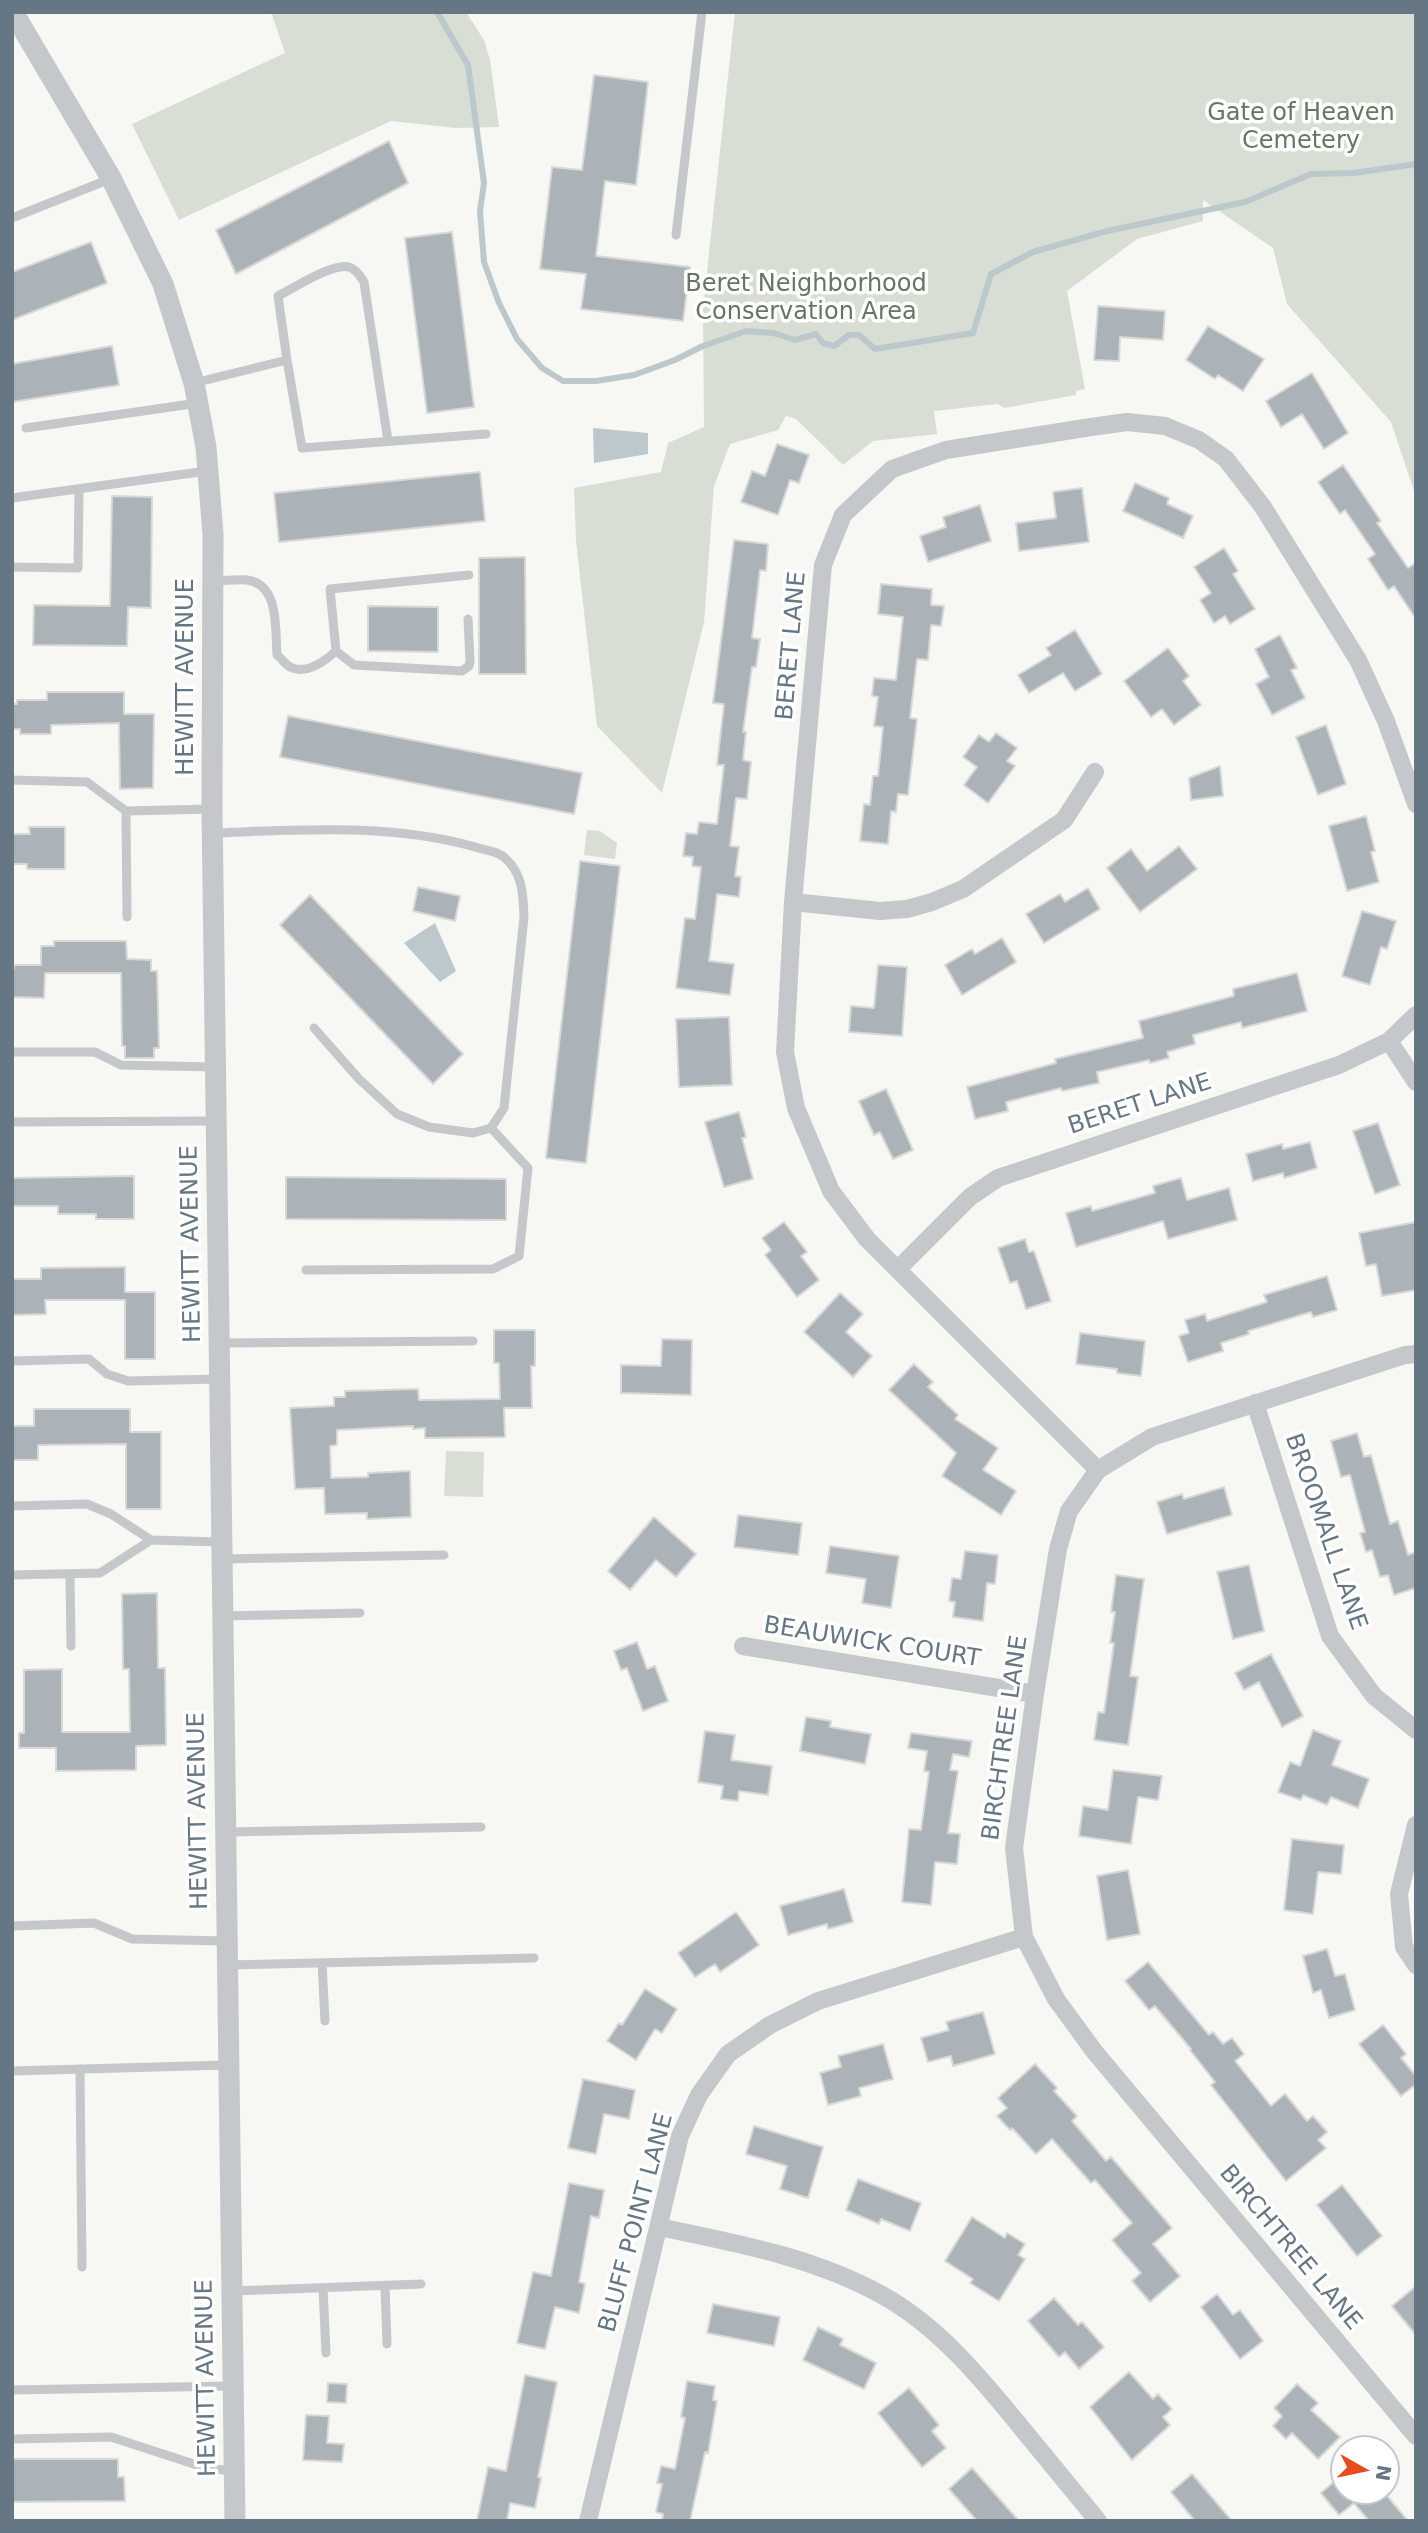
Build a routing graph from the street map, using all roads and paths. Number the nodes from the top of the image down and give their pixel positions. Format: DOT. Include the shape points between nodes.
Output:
graph roads {
  1 [pos="13,12"];
  2 [pos="702,12"];
  3 [pos="111,178"];
  4 [pos="12,218"];
  5 [pos="676,235"];
  6 [pos="287,360"];
  7 [pos="196,393"];
  8 [pos="26,428"];
  9 [pos="486,434"];
  10 [pos="388,441"];
  11 [pos="208,471"];
  12 [pos="79,489"];
  13 [pos="12,498"];
  14 [pos="12,567"];
  15 [pos="469,575"];
  16 [pos="213,582"];
  17 [pos="468,619"];
  18 [pos="336,651"];
  19 [pos="1095,772"];
  20 [pos="12,780"];
  21 [pos="1416,804"];
  22 [pos="212,810"];
  23 [pos="126,811"];
  24 [pos="213,833"];
  25 [pos="793,902"];
  26 [pos="127,917"];
  27 [pos="1416,1015"];
  28 [pos="314,1028"];
  29 [pos="1389,1041"];
  30 [pos="12,1052"];
  31 [pos="216,1067"];
  32 [pos="1416,1082"];
  33 [pos="216,1121"];
  34 [pos="12,1122"];
  35 [pos="491,1128"];
  36 [pos="898,1269"];
  37 [pos="306,1270"];
  38 [pos="473,1341"];
  39 [pos="219,1343"];
  40 [pos="1416,1354"];
  41 [pos="12,1361"];
  42 [pos="220,1379"];
  43 [pos="1255,1403"];
  44 [pos="1098,1470"];
  45 [pos="12,1506"];
  46 [pos="151,1540"];
  47 [pos="222,1550"];
  48 [pos="444,1555"];
  49 [pos="70,1574"];
  50 [pos="12,1575"];
  51 [pos="360,1613"];
  52 [pos="223,1616"];
  53 [pos="71,1646"];
  54 [pos="743,1646"];
  55 [pos="1035,1694"];
  56 [pos="1416,1730"];
  57 [pos="1416,1825"];
  58 [pos="481,1827"];
  59 [pos="226,1832"];
  60 [pos="12,1926"];
  61 [pos="1024,1937"];
  62 [pos="227,1941"];
  63 [pos="534,1958"];
  64 [pos="322,1963"];
  65 [pos="228,1965"];
  66 [pos="1416,1965"];
  67 [pos="325,2021"];
  68 [pos="229,2065"];
  69 [pos="80,2069"];
  70 [pos="12,2071"];
  71 [pos="659,2227"];
  72 [pos="82,2267"];
  73 [pos="421,2284"];
  74 [pos="384,2286"];
  75 [pos="323,2288"];
  76 [pos="232,2291"];
  77 [pos="387,2344"];
  78 [pos="326,2353"];
  79 [pos="233,2386"];
  80 [pos="12,2390"];
  81 [pos="1416,2436"];
  82 [pos="12,2440"];
  83 [pos="234,2471"];
  84 [pos="235,2521"];
  85 [pos="588,2521"];
  86 [pos="1097,2521"];
  1 -- 3 [label="street, HEWITT AVENUE"];
  2 -- 5 [label="lane"];
  3 -- 4 [label="lane"];
  3 -- 7 [label="street, HEWITT AVENUE" via="163,284"];
  6 -- 7 [label="lane"];
  6 -- 10 [label="lane" via="302,448"];
  6 -- 10 [label="lane" via="278,296 332,268 356,270 364,282"];
  7 -- 8 [label="lane"];
  7 -- 11 [label="street, HEWITT AVENUE"];
  9 -- 10 [label="lane"];
  11 -- 12 [label="lane"];
  11 -- 16 [label="street, HEWITT AVENUE"];
  12 -- 13 [label="lane"];
  12 -- 14 [label="lane" via="78,568"];
  15 -- 18 [label="lane" via="330,589"];
  16 -- 18 [label="lane" via="250,580 264,587 272,601 277,655 290,667 307,668"];
  16 -- 22 [label="street, HEWITT AVENUE"];
  17 -- 18 [label="lane" via="470,661 462,671 355,665"];
  19 -- 25 [label="street" via="1064,820 963,889 907,909 880,911"];
  20 -- 23 [label="lane" via="87,782"];
  21 -- 25 [label="street, BERET LANE" via="1358,660 1263,507 1226,459 1199,440 1164,426 1128,422 1091,427 946,450 892,469 843,515 823,565"];
  22 -- 23 [label="lane"];
  22 -- 24 [label="street, HEWITT AVENUE"];
  23 -- 26 [label="lane"];
  24 -- 31 [label="street, HEWITT AVENUE"];
  24 -- 35 [label="lane" via="383,832 456,842 503,855 523,888 524,917 503,1108"];
  25 -- 36 [label="street, BERET LANE" via="785,1052 796,1108 831,1191 867,1239"];
  27 -- 29 [label="street, BERET LANE"];
  28 -- 35 [label="lane" via="397,1114 440,1129 473,1133"];
  29 -- 32 [label="street"];
  29 -- 36 [label="street, BERET LANE" via="1339,1065 998,1178 970,1196"];
  30 -- 31 [label="lane" via="95,1052 121,1065"];
  31 -- 33 [label="street, HEWITT AVENUE"];
  33 -- 34 [label="lane"];
  33 -- 39 [label="street, HEWITT AVENUE"];
  35 -- 37 [label="lane" via="528,1168 519,1256 493,1269"];
  36 -- 44 [label="street, BERET LANE"];
  38 -- 39 [label="lane"];
  39 -- 42 [label="street, HEWITT AVENUE"];
  40 -- 43 [label="street, BIRCHTREE LANE"];
  41 -- 42 [label="lane" via="89,1359 107,1374 128,1381"];
  42 -- 47 [label="street, HEWITT AVENUE"];
  43 -- 44 [label="street, BIRCHTREE LANE" via="1152,1437"];
  43 -- 56 [label="street, BROOMALL LANE" via="1330,1636 1374,1696"];
  44 -- 55 [label="street, BIRCHTREE LANE" via="1069,1511 1058,1549"];
  45 -- 46 [label="lane" via="87,1504"];
  46 -- 47 [label="lane"];
  46 -- 49 [label="lane" via="100,1573"];
  47 -- 48 [label="lane"];
  47 -- 52 [label="street, HEWITT AVENUE"];
  49 -- 50 [label="lane"];
  49 -- 53 [label="lane"];
  51 -- 52 [label="lane"];
  52 -- 59 [label="street, HEWITT AVENUE"];
  54 -- 55 [label="street, BEAUWICK COURT"];
  55 -- 61 [label="street, BIRCHTREE LANE" via="1014,1848"];
  57 -- 66 [label="street" via="1399,1894 1404,1947"];
  58 -- 59 [label="lane"];
  59 -- 62 [label="street, HEWITT AVENUE"];
  60 -- 62 [label="lane" via="94,1923 132,1939"];
  61 -- 71 [label="street, BLUFF POINT LANE" via="818,2001 770,2025 728,2054 699,2095 680,2136"];
  61 -- 81 [label="street, BIRCHTREE LANE" via="1056,1999 1094,2051"];
  62 -- 65 [label="street, HEWITT AVENUE"];
  63 -- 64 [label="lane"];
  64 -- 65 [label="lane"];
  64 -- 67 [label="lane"];
  65 -- 68 [label="street, HEWITT AVENUE"];
  68 -- 69 [label="lane"];
  68 -- 76 [label="street, HEWITT AVENUE"];
  69 -- 70 [label="lane"];
  69 -- 72 [label="lane"];
  71 -- 85 [label="street, BLUFF POINT LANE"];
  71 -- 86 [label="street" via="774,2251 883,2296 923,2323 973,2369"];
  73 -- 74 [label="lane"];
  74 -- 75 [label="lane"];
  74 -- 77 [label="lane"];
  75 -- 76 [label="lane"];
  75 -- 78 [label="lane"];
  76 -- 79 [label="street, HEWITT AVENUE"];
  79 -- 80 [label="lane"];
  79 -- 83 [label="street, HEWITT AVENUE"];
  82 -- 83 [label="lane" via="111,2437 206,2469"];
  83 -- 84 [label="street, HEWITT AVENUE"];
}
